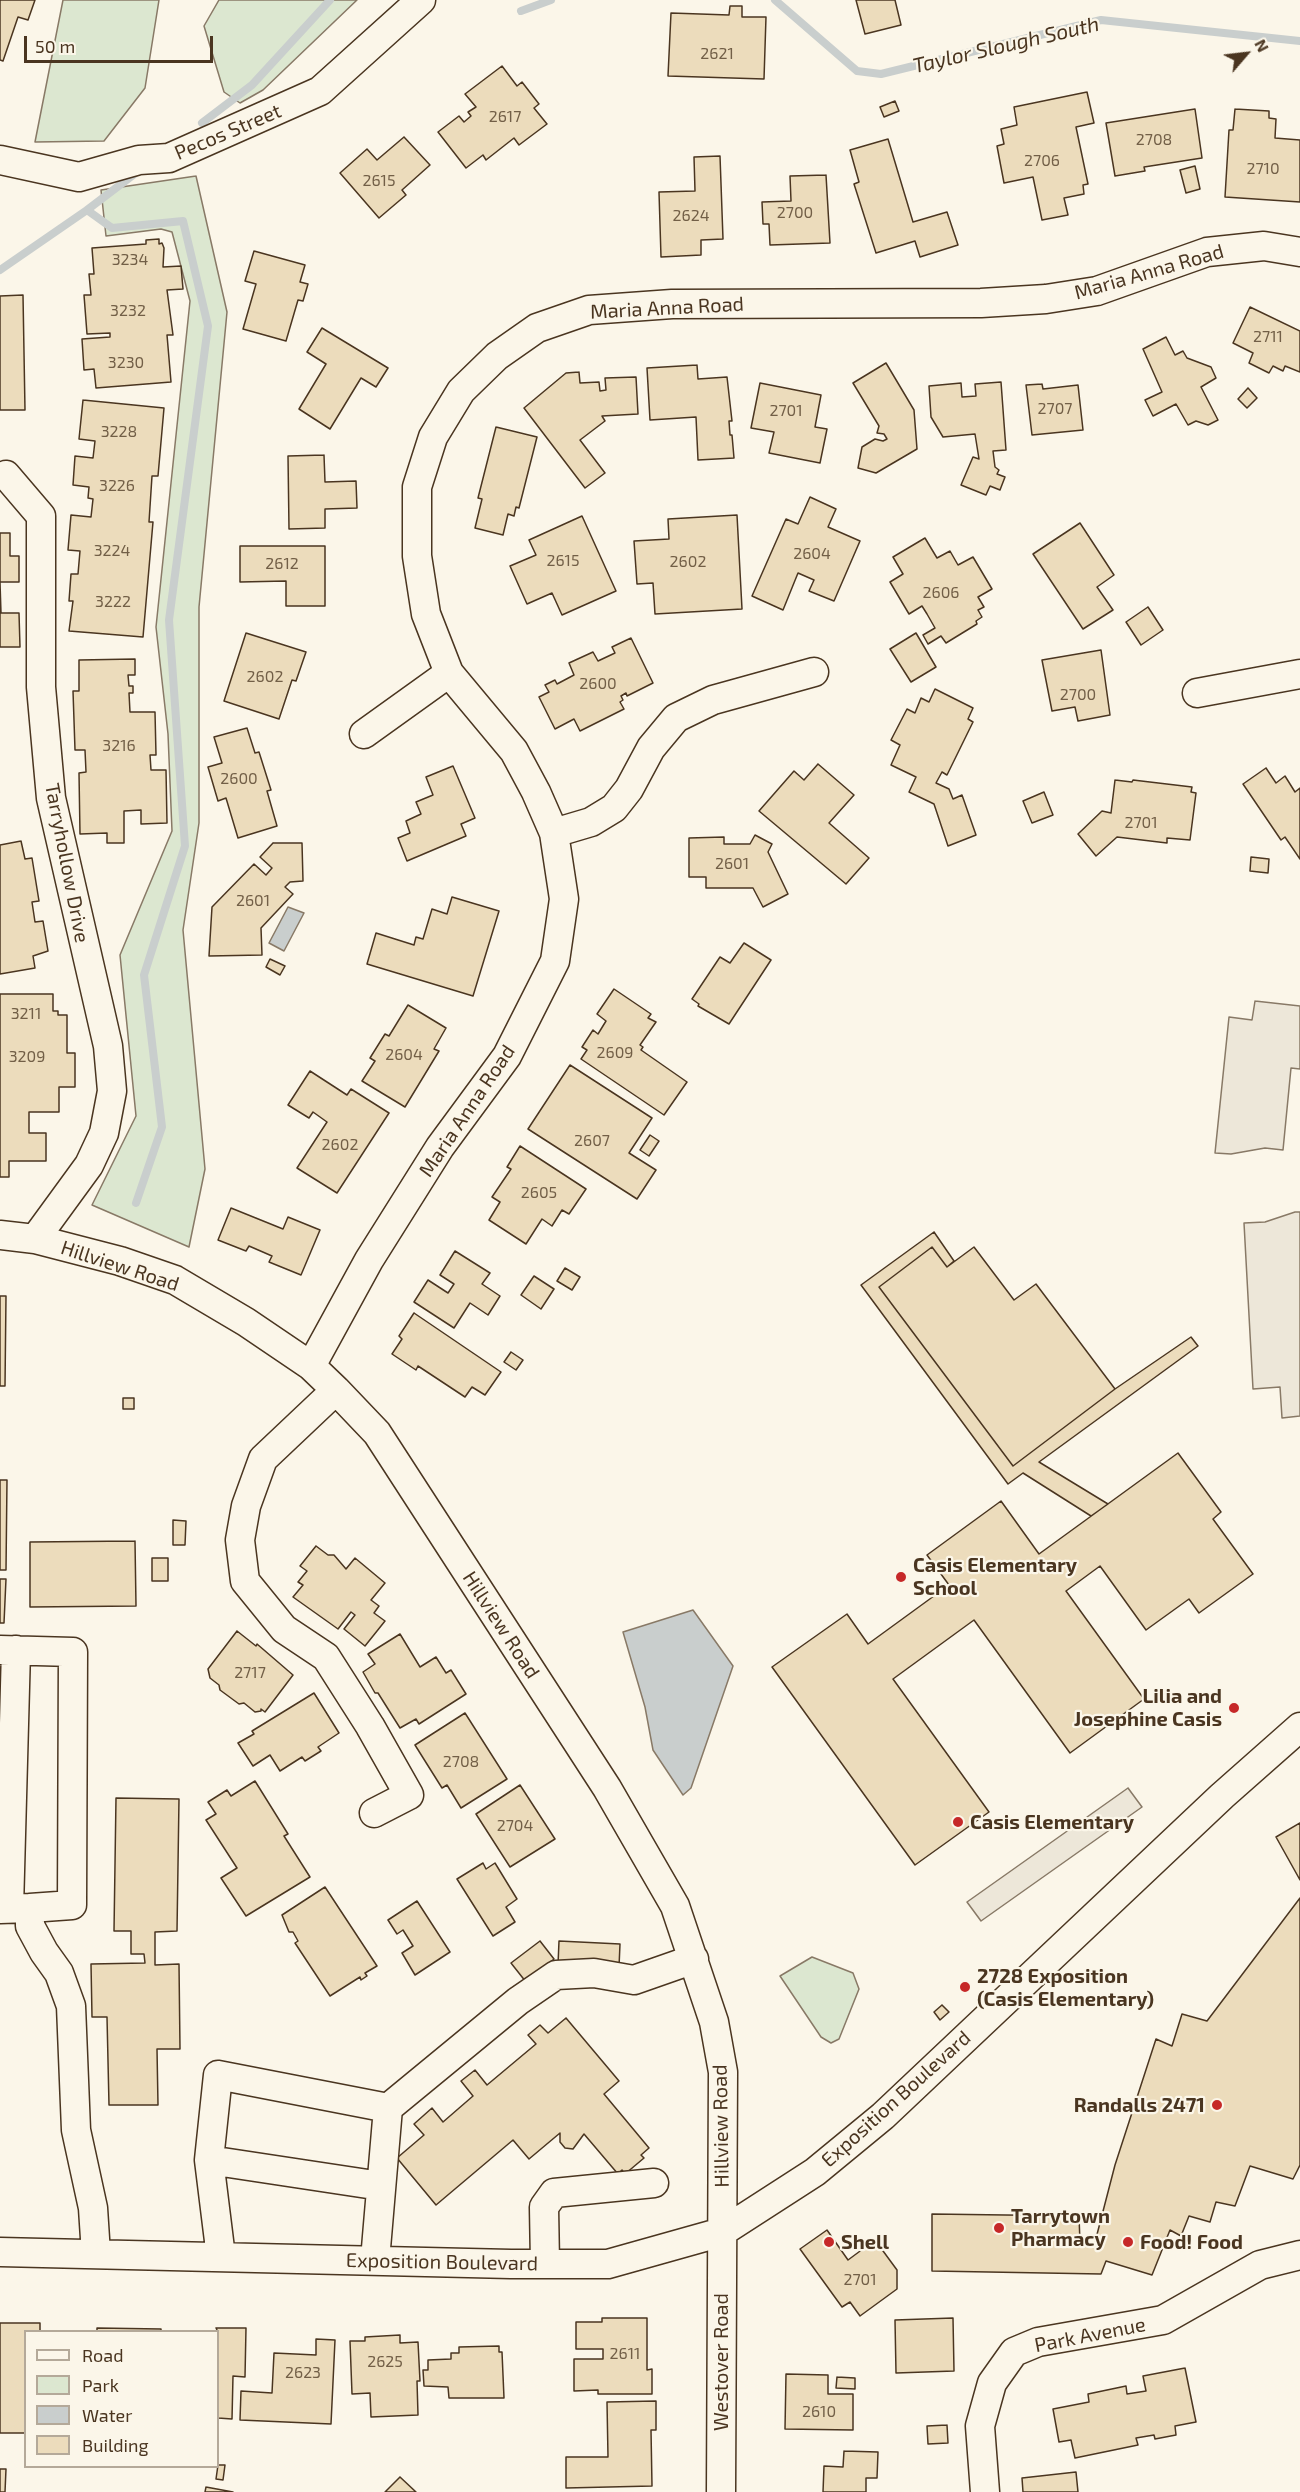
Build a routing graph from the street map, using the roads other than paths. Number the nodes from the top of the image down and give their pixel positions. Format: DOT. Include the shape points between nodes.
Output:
graph roads {
  1 [pos="421,0"];
  2 [pos="0,160"];
  3 [pos="1300,252"];
  4 [pos="6,475"];
  5 [pos="449,672"];
  6 [pos="814,672"];
  7 [pos="1300,674"];
  8 [pos="1197,693"];
  9 [pos="364,734"];
  10 [pos="554,833"];
  11 [pos="0,1235"];
  12 [pos="35,1239"];
  13 [pos="311,1366"];
  14 [pos="336,1389"];
  15 [pos="8,1650"];
  16 [pos="1300,1727"];
  17 [pos="374,1813"];
  18 [pos="13,1908"];
  19 [pos="694,1959"];
  20 [pos="387,2108"];
  21 [pos="209,2160"];
  22 [pos="654,2183"];
  23 [pos="381,2186"];
  24 [pos="722,2232"];
  25 [pos="0,2252"];
  26 [pos="96,2254"];
  27 [pos="1300,2254"];
  28 [pos="221,2257"];
  29 [pos="375,2260"];
  30 [pos="544,2264"];
  31 [pos="721,2492"];
  32 [pos="985,2492"];
  1 -- 2 [label="street, Pecos Street" via="320,91 169,158 140,160 79,177"];
  3 -- 5 [label="street, Maria Anna Road" via="1264,246 1208,252 1097,291 1046,299 981,303 672,304 589,310 537,328 497,356 461,391 433,436 417,487 417,556 426,615"];
  4 -- 12 [label="street, Tarryhollow Drive" via="41,516 41,687 51,798 108,1046 112,1091 104,1133 89,1165"];
  5 -- 9 [label="street"];
  5 -- 10 [label="street, Maria Anna Road" via="514,752"];
  6 -- 10 [label="street" via="713,700 676,718 651,748 614,808 591,822"];
  7 -- 8 [label="street"];
  10 -- 13 [label="street, Maria Anna Road" via="564,899 555,961 507,1056 440,1147 369,1260"];
  11 -- 12 [label="street, Hillview Road"];
  12 -- 13 [label="street, Hillview Road" via="175,1280"];
  13 -- 14 [label="street, Hillview Road"];
  14 -- 17 [label="street" via="263,1458 246,1506 240,1540 245,1581 284,1629 326,1657 409,1795"];
  14 -- 19 [label="street, Hillview Road" via="377,1433 607,1788 675,1905"];
  15 -- 18 [label="street"];
  15 -- 18 [label="street" via="73,1652 72,1905"];
  16 -- 24 [label="street, Exposition Boulevard" via="883,2116 814,2172"];
  18 -- 26 [label="street" via="30,1926 59,1973 71,2006 76,2130 93,2208"];
  19 -- 20 [label="street" via="634,1980 594,1973 556,1975 518,2001"];
  19 -- 24 [label="street, Hillview Road" via="714,2022 723,2072"];
  20 -- 21 [label="street" via="218,2075"];
  20 -- 23 [label="street"];
  21 -- 23 [label="street"];
  21 -- 28 [label="street"];
  22 -- 30 [label="street" via="554,2193 544,2207"];
  23 -- 29 [label="street"];
  24 -- 30 [label="street, Exposition Boulevard" via="608,2264"];
  24 -- 31 [label="street, Westover Road"];
  25 -- 26 [label="street, Exposition Boulevard"];
  26 -- 28 [label="street, Exposition Boulevard"];
  27 -- 32 [label="street, Park Avenue" via="1260,2265 1163,2320 1038,2342 1014,2352 992,2384 980,2426"];
  28 -- 29 [label="street, Exposition Boulevard"];
  29 -- 30 [label="street, Exposition Boulevard"];
}
